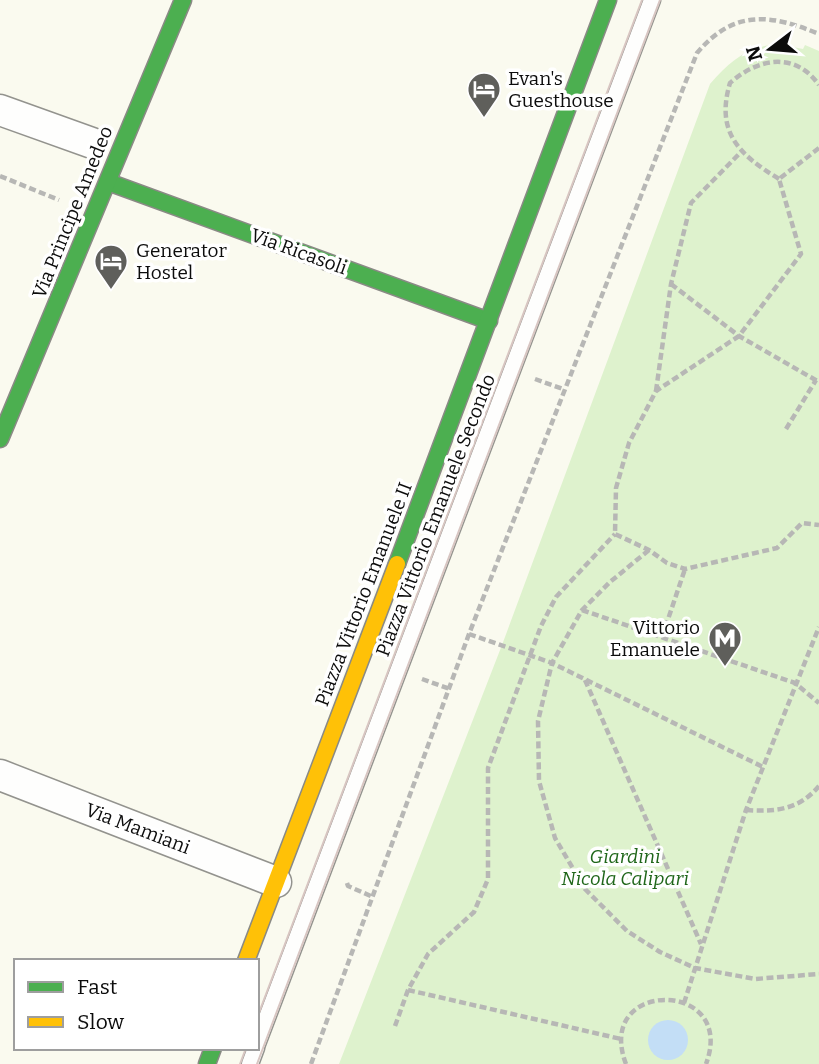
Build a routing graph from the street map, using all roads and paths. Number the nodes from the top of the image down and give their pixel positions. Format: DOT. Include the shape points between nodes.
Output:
graph roads {
  1 [pos="183,0"];
  2 [pos="608,0"];
  3 [pos="653,0"];
  4 [pos="819,34"];
  5 [pos="819,85"];
  6 [pos="0,110"];
  7 [pos="92,143"];
  8 [pos="819,148"];
  9 [pos="741,152"];
  10 [pos="0,176"];
  11 [pos="779,179"];
  12 [pos="108,182"];
  13 [pos="67,202"];
  14 [pos="671,284"];
  15 [pos="489,321"];
  16 [pos="739,336"];
  17 [pos="528,376"];
  18 [pos="817,381"];
  19 [pos="563,389"];
  20 [pos="656,391"];
  21 [pos="786,429"];
  22 [pos="0,439"];
  23 [pos="819,525"];
  24 [pos="615,534"];
  25 [pos="649,550"];
  26 [pos="685,569"];
  27 [pos="582,610"];
  28 [pos="819,627"];
  29 [pos="469,634"];
  30 [pos="662,637"];
  31 [pos="530,656"];
  32 [pos="552,663"];
  33 [pos="584,679"];
  34 [pos="795,683"];
  35 [pos="418,688"];
  36 [pos="450,689"];
  37 [pos="819,703"];
  38 [pos="763,767"];
  39 [pos="0,775"];
  40 [pos="819,786"];
  41 [pos="746,810"];
  42 [pos="276,882"];
  43 [pos="348,886"];
  44 [pos="373,897"];
  45 [pos="701,945"];
  46 [pos="247,959"];
  47 [pos="695,968"];
  48 [pos="819,974"];
  49 [pos="408,989"];
  50 [pos="684,1003"];
  51 [pos="395,1026"];
  52 [pos="621,1039"];
  53 [pos="259,1041"];
  54 [pos="311,1064"];
  55 [pos="626,1064"];
  56 [pos="706,1064"];
  1 -- 12 [label="street, Via Principe Amedeo"];
  2 -- 15 [label="street"];
  3 -- 53 [label="lane, Piazza Vittorio Emanuele Secondo"];
  4 -- 19 [label="path" via="771,18 739,22 716,34 697,53"];
  5 -- 9 [label="path" via="800,65 783,60 739,75 730,83 725,110 728,131"];
  6 -- 7 [label="street"];
  8 -- 11 [label="path"];
  9 -- 11 [label="path"];
  9 -- 14 [label="path" via="691,203"];
  10 -- 13 [label="path"];
  11 -- 16 [label="path" via="801,254"];
  12 -- 15 [label="street, Via Ricasoli"];
  12 -- 22 [label="street, Via Principe Amedeo"];
  14 -- 16 [label="path"];
  14 -- 20 [label="path"];
  15 -- 42 [label="street, Piazza Vittorio Emanuele II"];
  16 -- 18 [label="path"];
  16 -- 20 [label="path"];
  17 -- 19 [label="path"];
  18 -- 21 [label="path"];
  19 -- 29 [label="path"];
  20 -- 24 [label="path" via="629,443 616,488"];
  23 -- 26 [label="path" via="802,523 777,548"];
  24 -- 25 [label="path"];
  24 -- 31 [label="path" via="556,597"];
  25 -- 26 [label="path"];
  25 -- 27 [label="path"];
  26 -- 30 [label="path"];
  27 -- 30 [label="path"];
  27 -- 32 [label="path"];
  28 -- 34 [label="path"];
  29 -- 31 [label="path"];
  29 -- 36 [label="path"];
  30 -- 34 [label="path"];
  31 -- 32 [label="path"];
  31 -- 49 [label="path" via="488,768 488,879 474,912 428,954"];
  32 -- 33 [label="path"];
  32 -- 47 [label="path" via="538,721 539,780 555,838 585,889 627,931"];
  33 -- 38 [label="path"];
  33 -- 45 [label="path"];
  34 -- 37 [label="path"];
  34 -- 38 [label="path"];
  35 -- 36 [label="path" via="422,678"];
  36 -- 44 [label="path"];
  38 -- 41 [label="path"];
  39 -- 42 [label="street, Via Mamiani"];
  40 -- 41 [label="path" via="793,807"];
  41 -- 45 [label="path"];
  42 -- 46 [label="street"];
  43 -- 44 [label="path"];
  44 -- 54 [label="path"];
  45 -- 47 [label="path"];
  47 -- 48 [label="path" via="755,979"];
  47 -- 50 [label="path"];
  49 -- 51 [label="path"];
  49 -- 52 [label="path"];
  50 -- 52 [label="path" via="657,999 643,1004 632,1013"];
  50 -- 56 [label="path" via="701,1016 710,1035"];
  52 -- 55 [label="path"];
}
